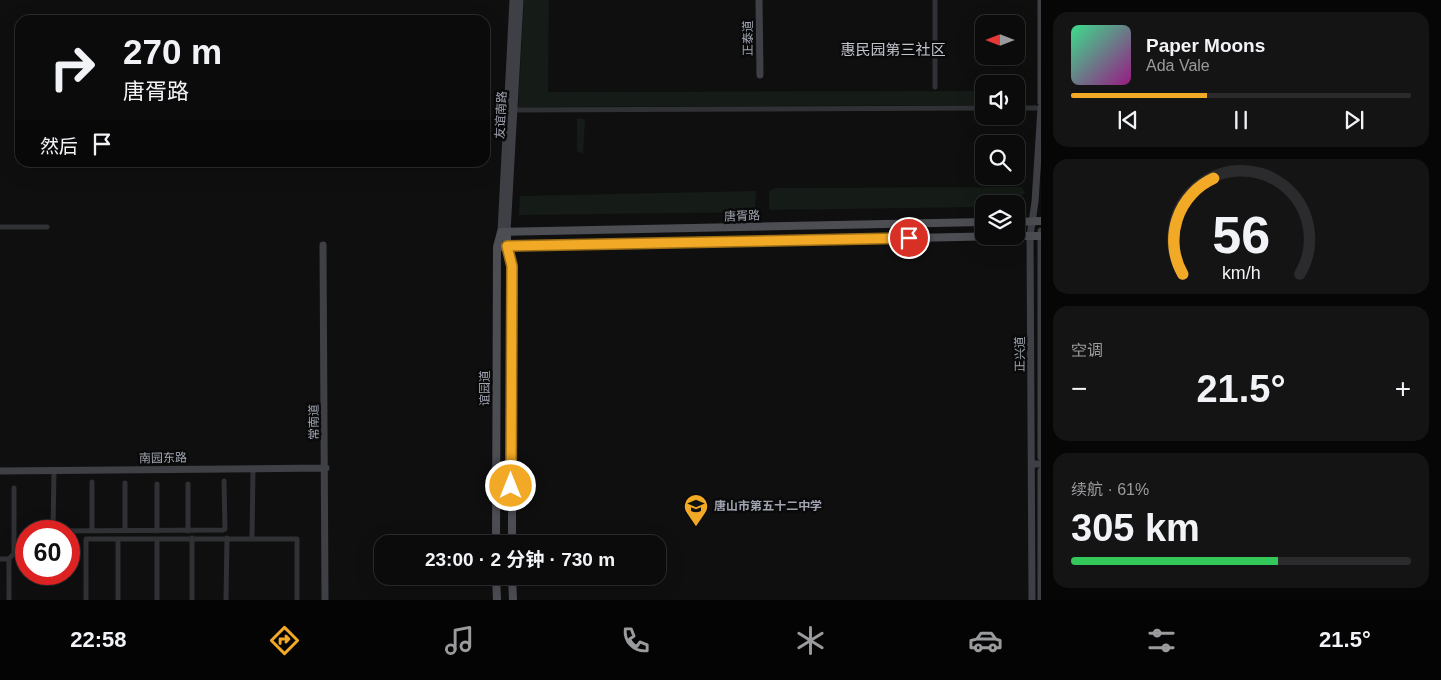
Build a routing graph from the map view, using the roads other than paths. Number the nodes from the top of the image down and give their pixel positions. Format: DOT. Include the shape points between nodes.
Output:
graph roads {
  1 [pos="513,0"];
  2 [pos="520,0"];
  3 [pos="759,0"];
  4 [pos="935,0"];
  5 [pos="1041,0"];
  6 [pos="760,75"];
  7 [pos="935,87"];
  8 [pos="1041,102"];
  9 [pos="975,108"];
  10 [pos="1025,108"];
  11 [pos="1041,108"];
  12 [pos="509,110"];
  13 [pos="1037,221"];
  14 [pos="975,222"];
  15 [pos="0,227"];
  16 [pos="47,227"];
  17 [pos="1041,231"];
  18 [pos="504,232"];
  19 [pos="1025,236"];
  20 [pos="1030,236"];
  21 [pos="1041,236"];
  22 [pos="975,237"];
  23 [pos="323,245"];
  24 [pos="507,246"];
  25 [pos="497,247"];
  26 [pos="1041,457"];
  27 [pos="1032,464"];
  28 [pos="1041,464"];
  29 [pos="326,468"];
  30 [pos="253,469"];
  31 [pos="54,470"];
  32 [pos="0,471"];
  33 [pos="1041,471"];
  34 [pos="224,481"];
  35 [pos="92,482"];
  36 [pos="126,483"];
  37 [pos="157,484"];
  38 [pos="188,484"];
  39 [pos="14,488"];
  40 [pos="92,531"];
  41 [pos="126,531"];
  42 [pos="156,531"];
  43 [pos="188,531"];
  44 [pos="496,535"];
  45 [pos="512,535"];
  46 [pos="192,538"];
  47 [pos="227,538"];
  48 [pos="252,538"];
  49 [pos="118,539"];
  50 [pos="157,539"];
  51 [pos="14,553"];
  52 [pos="0,559"];
  53 [pos="9,559"];
  54 [pos="496,585"];
  55 [pos="512,585"];
  56 [pos="9,600"];
  57 [pos="86,600"];
  58 [pos="118,600"];
  59 [pos="157,600"];
  60 [pos="192,600"];
  61 [pos="226,600"];
  62 [pos="297,600"];
  63 [pos="325,600"];
  64 [pos="497,600"];
  65 [pos="512,600"];
  66 [pos="1032,600"];
  67 [pos="1041,600"];
  1 -- 12 [label="main road, 友谊南路"];
  2 -- 12 [label="main road, 友谊南路"];
  3 -- 6 [label="main road, 正泰道"];
  4 -- 7 [label="street"];
  5 -- 8 [label="main road"];
  9 -- 12 [label="street"];
  10 -- 11 [label="street"];
  11 -- 13 [label="main road, 正兴道"];
  12 -- 18 [label="main road, 友谊南路"];
  13 -- 20 [label="main road, 正兴道"];
  14 -- 18 [label="main road, 唐胥路"];
  15 -- 16 [label="street"];
  17 -- 21 [label="main road, 正兴道"];
  18 -- 24 [label="main road"];
  18 -- 25 [label="main road, 谊园道"];
  19 -- 20 [label="main road"];
  20 -- 21 [label="main road"];
  20 -- 27 [label="main road, 正兴道"];
  21 -- 26 [label="main road, 正兴道"];
  22 -- 24 [label="main road, 唐胥路"];
  23 -- 29 [label="main road, 常南道"];
  24 -- 25 [label="main road, 唐胥路"];
  24 -- 45 [label="main road" via="512,266"];
  25 -- 44 [label="main road, 谊园道"];
  27 -- 28 [label="main road"];
  27 -- 66 [label="main road, 正兴道"];
  29 -- 30 [label="main road, 南园东路"];
  29 -- 63 [label="main road, 常南道"];
  30 -- 31 [label="main road, 南园东路"];
  30 -- 48 [label="street"];
  31 -- 32 [label="main road, 南园东路"];
  31 -- 40 [label="street" via="54,531"];
  33 -- 67 [label="main road"];
  34 -- 43 [label="street" via="225,529"];
  35 -- 40 [label="street"];
  36 -- 41 [label="street"];
  37 -- 42 [label="street"];
  38 -- 43 [label="street"];
  39 -- 51 [label="street"];
  40 -- 41 [label="street"];
  41 -- 42 [label="street"];
  42 -- 43 [label="street"];
  46 -- 47 [label="street"];
  46 -- 50 [label="street"];
  46 -- 60 [label="street"];
  47 -- 48 [label="street"];
  47 -- 61 [label="street"];
  48 -- 62 [label="street" via="297,539"];
  49 -- 50 [label="street"];
  49 -- 57 [label="street" via="86,539"];
  49 -- 58 [label="street"];
  50 -- 59 [label="street"];
  51 -- 53 [label="street"];
  52 -- 53 [label="street"];
  53 -- 56 [label="street"];
  54 -- 64 [label="main road"];
  55 -- 65 [label="main road"];
}
